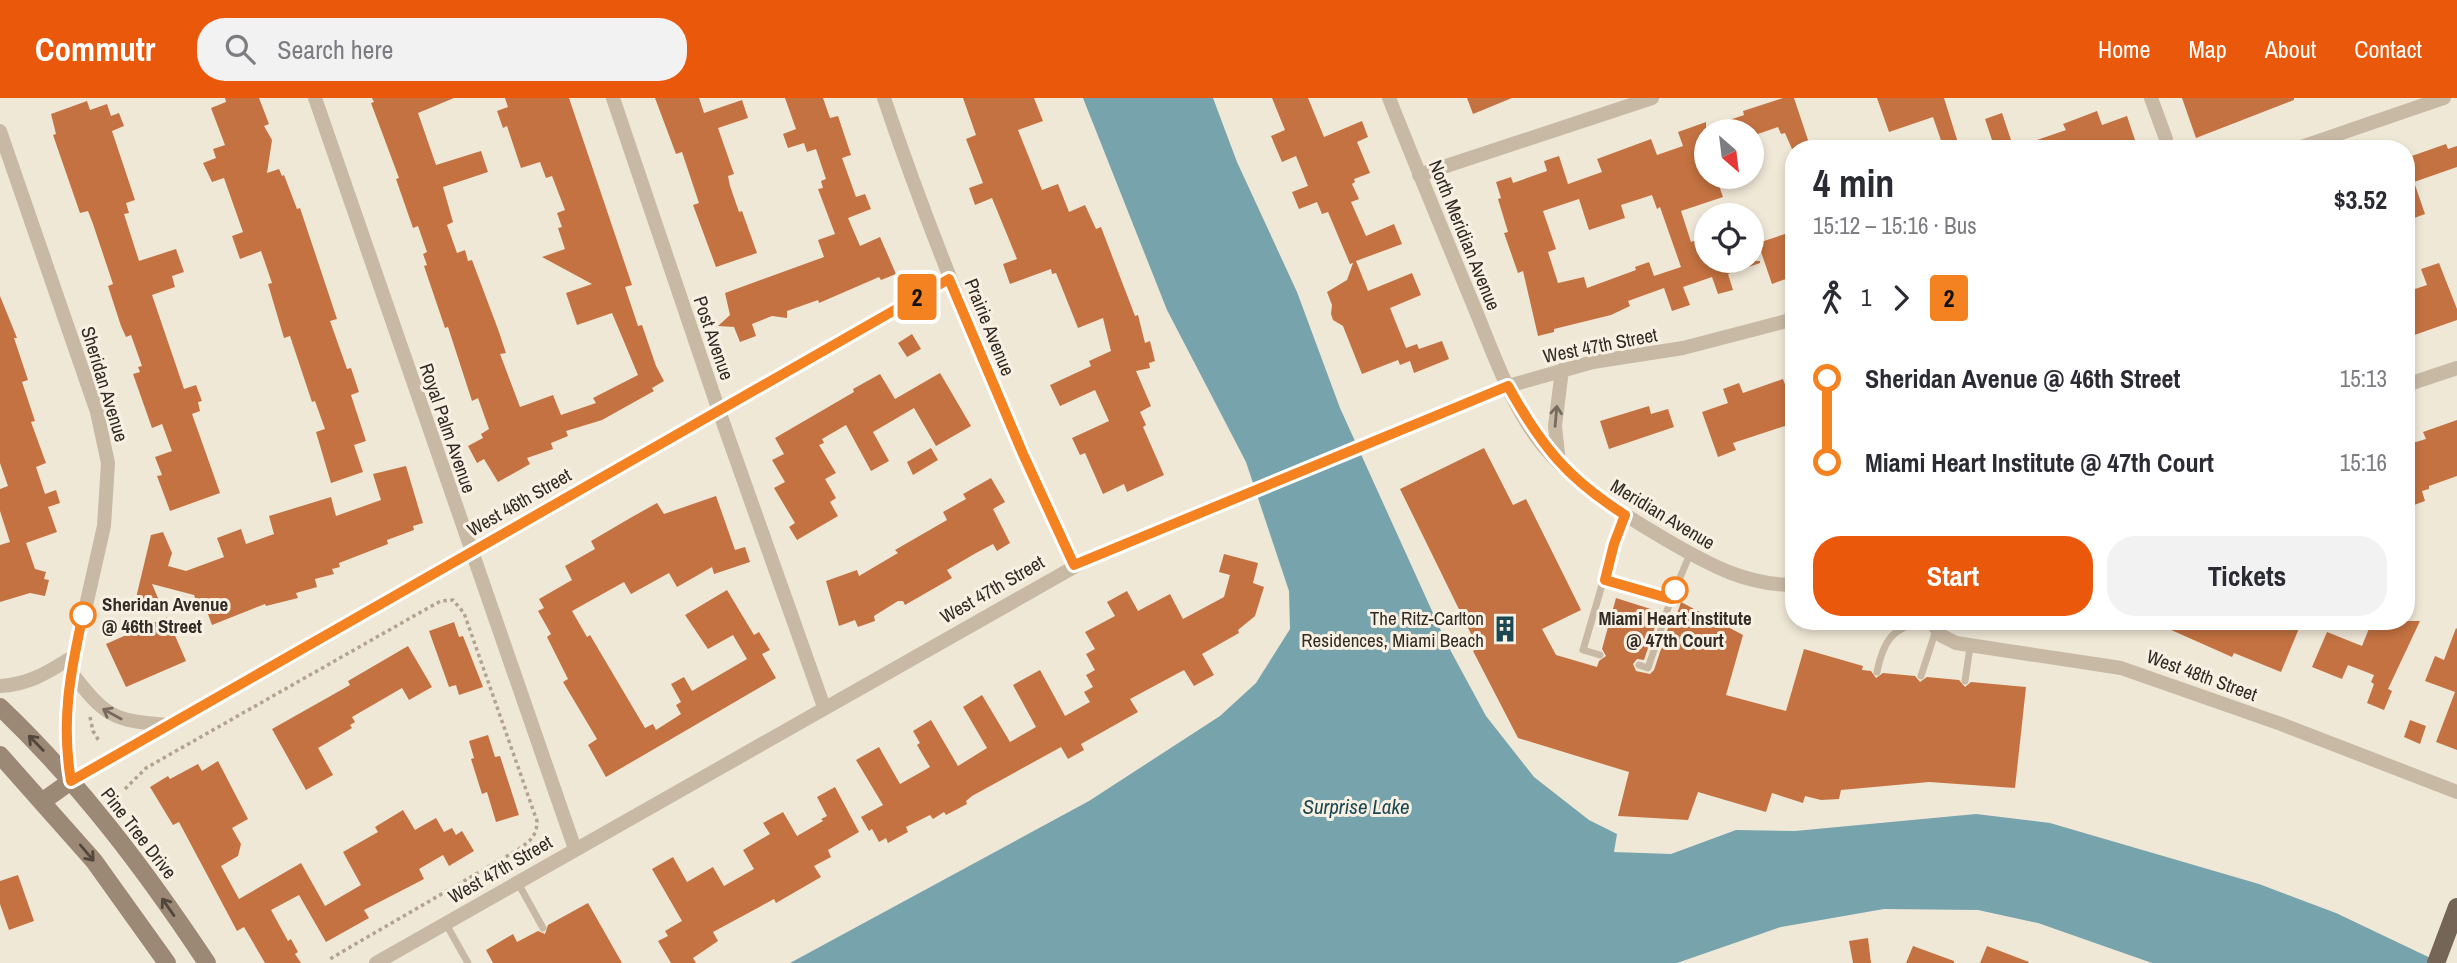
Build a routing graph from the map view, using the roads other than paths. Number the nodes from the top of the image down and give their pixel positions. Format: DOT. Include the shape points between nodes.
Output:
graph roads {
  1 [pos="315,98"];
  2 [pos="612,98"];
  3 [pos="884,98"];
  4 [pos="1389,98"];
  5 [pos="1652,98"];
  6 [pos="2151,98"];
  7 [pos="2444,98"];
  8 [pos="0,131"];
  9 [pos="2167,140"];
  10 [pos="2321,140"];
  11 [pos="1419,175"];
  12 [pos="949,279"];
  13 [pos="1785,321"];
  14 [pos="2457,368"];
  15 [pos="1562,370"];
  16 [pos="2415,382"];
  17 [pos="1508,386"];
  18 [pos="719,411"];
  19 [pos="1559,463"];
  20 [pos="1625,515"];
  21 [pos="470,552"];
  22 [pos="1690,554"];
  23 [pos="1074,565"];
  24 [pos="1605,580"];
  25 [pos="1785,583"];
  26 [pos="1671,599"];
  27 [pos="1901,630"];
  28 [pos="1932,630"];
  29 [pos="1938,630"];
  30 [pos="1970,647"];
  31 [pos="1600,655"];
  32 [pos="74,656"];
  33 [pos="1639,665"];
  34 [pos="71,672"];
  35 [pos="1877,672"];
  36 [pos="1921,677"];
  37 [pos="1965,681"];
  38 [pos="0,686"];
  39 [pos="0,707"];
  40 [pos="824,707"];
  41 [pos="169,725"];
  42 [pos="0,755"];
  43 [pos="71,781"];
  44 [pos="2457,792"];
  45 [pos="43,801"];
  46 [pos="575,849"];
  47 [pos="517,881"];
  48 [pos="2457,907"];
  49 [pos="446,923"];
  50 [pos="543,928"];
  51 [pos="2439,955"];
  52 [pos="167,963"];
  53 [pos="207,963"];
  54 [pos="376,963"];
  55 [pos="468,963"];
  1 -- 21 [label="street, Royal Palm Avenue"];
  2 -- 18 [label="street, Post Avenue"];
  3 -- 12 [label="street, Prairie Avenue"];
  4 -- 11 [label="street, North Meridian Avenue"];
  5 -- 11 [label="street"];
  6 -- 9 [label="street"];
  7 -- 10 [label="street"];
  8 -- 32 [label="street, Sheridan Avenue" via="105,445 104,526"];
  11 -- 17 [label="street, North Meridian Avenue"];
  12 -- 18 [label="street, West 46th Street"];
  12 -- 23 [label="street, Prairie Avenue"];
  13 -- 15 [label="street, West 47th Street" via="1695,345"];
  14 -- 16 [label="street"];
  15 -- 17 [label="street, West 47th Street"];
  19 -- 15 [label="street, one-way" via="1555,426"];
  17 -- 19 [label="street, Meridian Avenue" via="1537,437"];
  17 -- 23 [label="street, West 47th Street"];
  18 -- 21 [label="street, West 46th Street"];
  18 -- 40 [label="street, Post Avenue"];
  19 -- 20 [label="street, Meridian Avenue"];
  20 -- 22 [label="street, Meridian Avenue"];
  20 -- 24 [label="lane"];
  21 -- 41 [label="street, West 46th Street"];
  21 -- 46 [label="street, Royal Palm Avenue"];
  22 -- 25 [label="street, Meridian Avenue" via="1727,573"];
  22 -- 26 [label="lane"];
  23 -- 40 [label="street, West 47th Street"];
  24 -- 26 [label="lane"];
  24 -- 31 [label="lane" via="1583,650"];
  26 -- 33 [label="lane" via="1648,668"];
  27 -- 35 [label="lane" via="1882,648"];
  28 -- 36 [label="lane"];
  29 -- 30 [label="street, West 48th Street" via="1950,641"];
  30 -- 37 [label="lane"];
  30 -- 44 [label="street, West 48th Street" via="2093,662 2145,675"];
  32 -- 34 [label="street, Sheridan Avenue"];
  32 -- 38 [label="street" via="26,683"];
  41 -- 34 [label="street, one-way" via="112,716"];
  34 -- 43 [label="street, Sheridan Avenue" via="65,726"];
  43 -- 39 [label="main road, Pine Tree Drive, one-way"];
  40 -- 46 [label="street, West 47th Street"];
  41 -- 43 [label="street, West 46th Street"];
  42 -- 45 [label="main road"];
  43 -- 45 [label="main road"];
  53 -- 43 [label="main road, Pine Tree Drive, one-way" via="130,854"];
  45 -- 52 [label="main road, one-way" via="94,861"];
  46 -- 47 [label="street, West 47th Street"];
  47 -- 49 [label="street, West 47th Street"];
  47 -- 50 [label="lane"];
  48 -- 51 [label="main road"];
  49 -- 54 [label="street, West 47th Street"];
  49 -- 55 [label="lane"];
}
